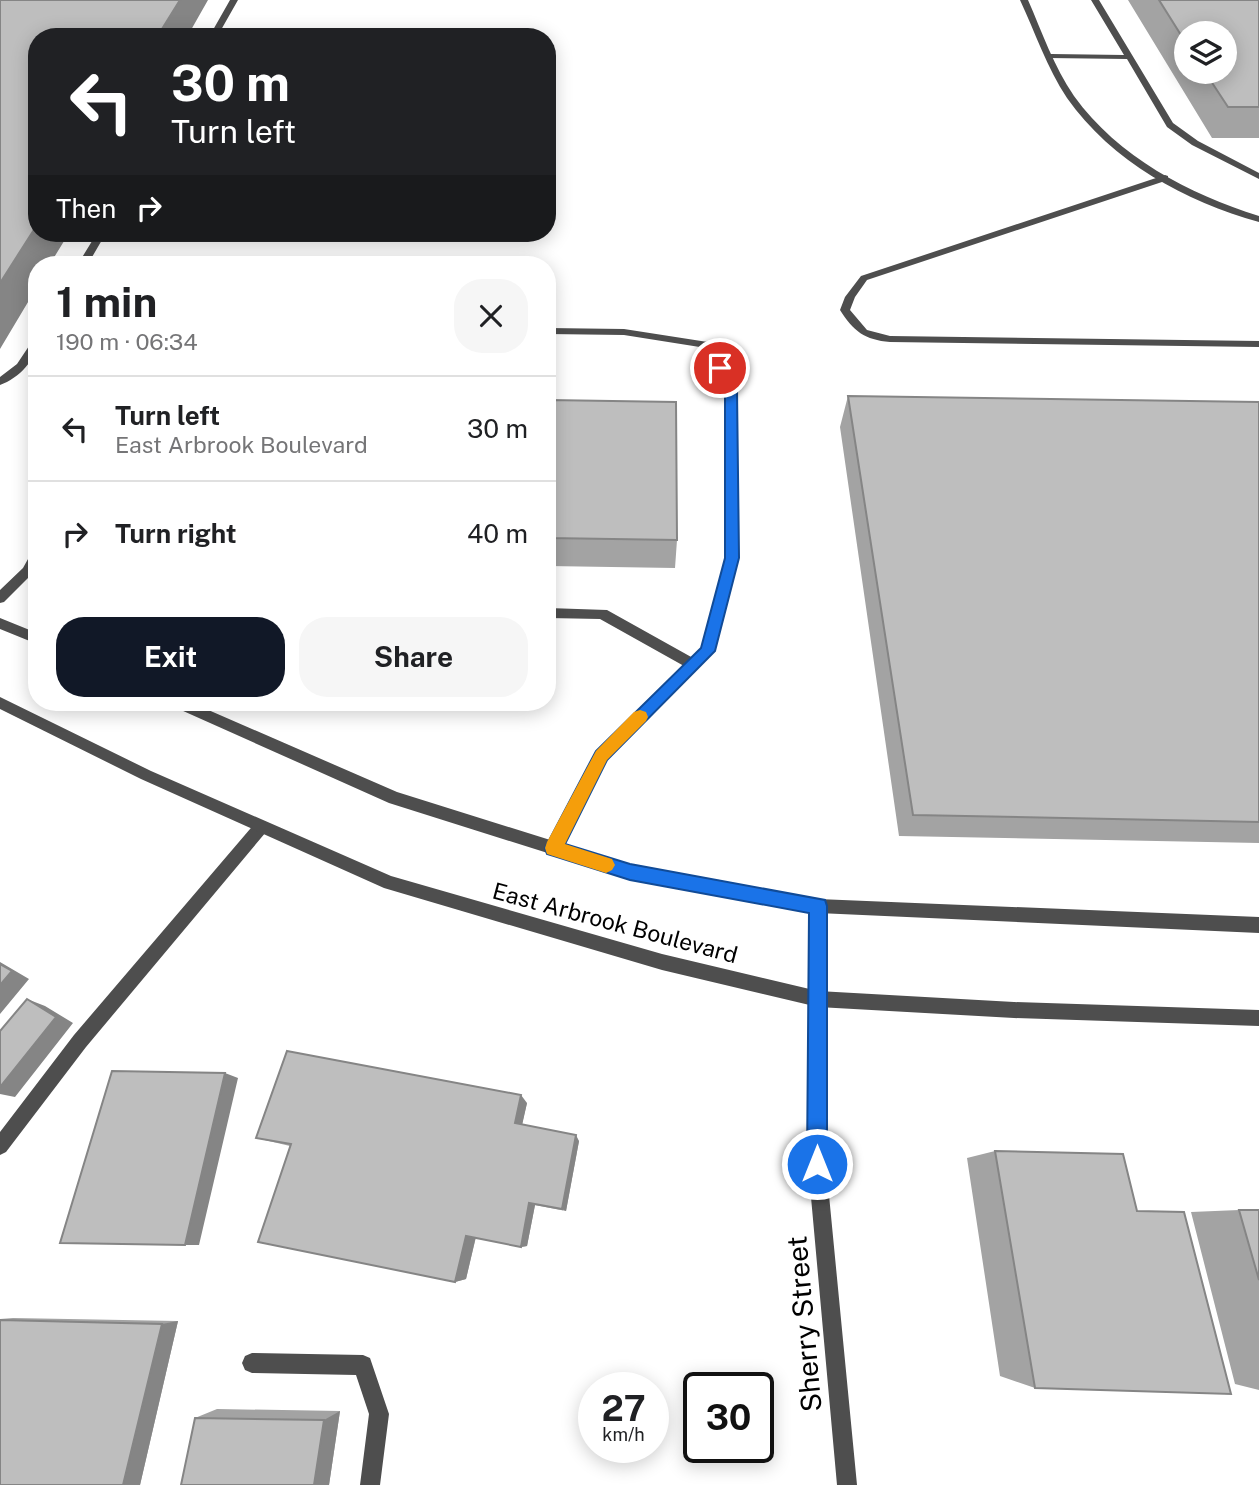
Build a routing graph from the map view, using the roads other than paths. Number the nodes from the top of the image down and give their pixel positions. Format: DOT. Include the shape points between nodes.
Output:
graph roads {
  1 [pos="234,0"];
  2 [pos="1024,0"];
  3 [pos="1095,0"];
  4 [pos="218,28"];
  5 [pos="1051,56"];
  6 [pos="1129,57"];
  7 [pos="1259,176"];
  8 [pos="1165,177"];
  9 [pos="1259,219"];
  10 [pos="556,331"];
  11 [pos="1259,344"];
  12 [pos="28,356"];
  13 [pos="0,382"];
  14 [pos="28,571"];
  15 [pos="0,598"];
  16 [pos="556,613"];
  17 [pos="0,623"];
  18 [pos="28,635"];
  19 [pos="694,665"];
  20 [pos="0,703"];
  21 [pos="197,711"];
  22 [pos="261,827"];
  23 [pos="554,848"];
  24 [pos="818,906"];
  25 [pos="1259,925"];
  26 [pos="818,999"];
  27 [pos="1259,1017"];
  28 [pos="0,1146"];
  29 [pos="252,1363"];
  30 [pos="370,1485"];
  31 [pos="847,1485"];
  1 -- 4 [label="street"];
  2 -- 5 [label="street"];
  3 -- 6 [label="street"];
  5 -- 6 [label="street"];
  5 -- 8 [label="street" via="1069,95 1089,120 1128,156"];
  6 -- 7 [label="street" via="1170,125 1195,144"];
  8 -- 9 [label="street" via="1208,202"];
  8 -- 11 [label="street" via="864,278 845,310 869,337 890,339"];
  10 -- 19 [label="street" via="624,332 710,345 731,390 732,558 708,651"];
  12 -- 13 [label="street"];
  14 -- 15 [label="street"];
  16 -- 19 [label="street" via="602,614"];
  17 -- 18 [label="street"];
  19 -- 23 [label="street" via="601,755"];
  20 -- 22 [label="street, East Arbrook Boulevard"];
  21 -- 23 [label="street" via="394,798"];
  22 -- 26 [label="street, East Arbrook Boulevard" via="389,883 662,962"];
  22 -- 28 [label="street" via="80,1041"];
  23 -- 24 [label="street" via="630,872"];
  24 -- 25 [label="street"];
  24 -- 26 [label="street, Sherry Street"];
  26 -- 27 [label="street, East Arbrook Boulevard"];
  26 -- 31 [label="street, Sherry Street" via="817,1164"];
  29 -- 30 [label="street" via="363,1366 379,1414"];
}
